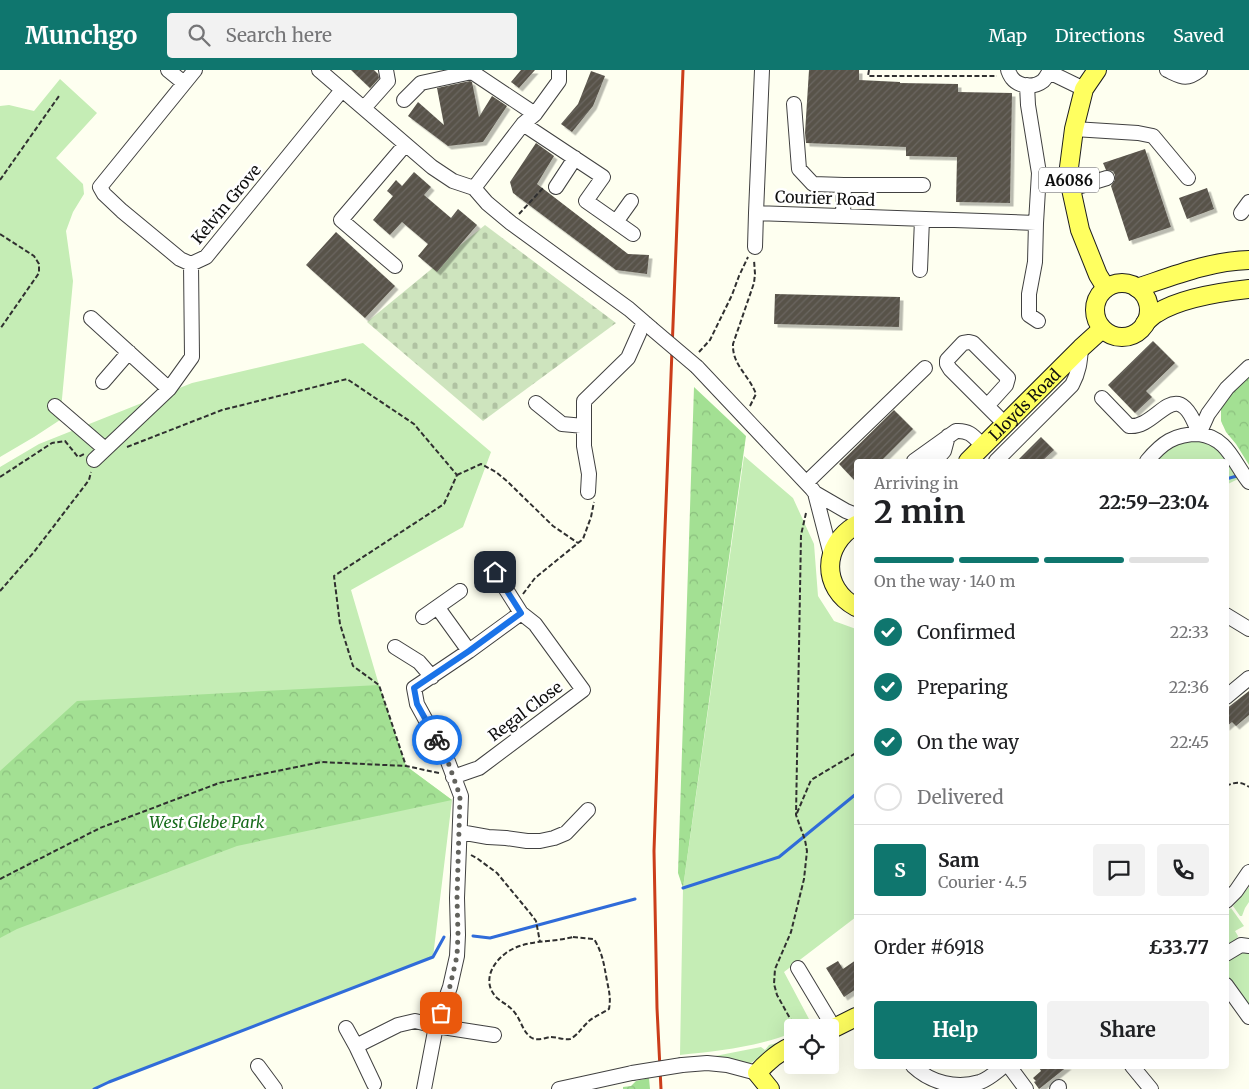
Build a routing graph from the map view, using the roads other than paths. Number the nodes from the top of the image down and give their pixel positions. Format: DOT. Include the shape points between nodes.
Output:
graph roads {
  1 [pos="168,70"];
  2 [pos="196,70"];
  3 [pos="319,70"];
  4 [pos="386,70"];
  5 [pos="559,70"];
  6 [pos="762,70"];
  7 [pos="1097,70"];
  8 [pos="1167,70"];
  9 [pos="1200,70"];
  10 [pos="1049,71"];
  11 [pos="1002,73"];
  12 [pos="184,83"];
  13 [pos="1027,85"];
  14 [pos="1084,89"];
  15 [pos="342,90"];
  16 [pos="404,100"];
  17 [pos="794,104"];
  18 [pos="364,108"];
  19 [pos="535,114"];
  20 [pos="523,124"];
  21 [pos="1074,129"];
  22 [pos="405,145"];
  23 [pos="575,158"];
  24 [pos="1107,178"];
  25 [pos="1188,178"];
  26 [pos="844,185"];
  27 [pos="923,185"];
  28 [pos="556,187"];
  29 [pos="474,188"];
  30 [pos="1071,189"];
  31 [pos="631,201"];
  32 [pos="756,214"];
  33 [pos="843,216"];
  34 [pos="922,219"];
  35 [pos="616,222"];
  36 [pos="1036,223"];
  37 [pos="633,234"];
  38 [pos="753,250"];
  39 [pos="1249,260"];
  40 [pos="191,264"];
  41 [pos="395,266"];
  42 [pos="920,270"];
  43 [pos="1106,288"];
  44 [pos="1137,288"];
  45 [pos="1249,289"];
  46 [pos="91,318"];
  47 [pos="1038,321"];
  48 [pos="1145,323"];
  49 [pos="648,325"];
  50 [pos="1102,329"];
  51 [pos="1080,348"];
  52 [pos="129,352"];
  53 [pos="1249,367"];
  54 [pos="925,368"];
  55 [pos="103,382"];
  56 [pos="169,389"];
  57 [pos="1102,398"];
  58 [pos="55,406"];
  59 [pos="987,406"];
  60 [pos="542,407"];
  61 [pos="1005,424"];
  62 [pos="584,426"];
  63 [pos="1199,434"];
  64 [pos="948,436"];
  65 [pos="983,446"];
  66 [pos="105,449"];
  67 [pos="917,459"];
  68 [pos="937,459"];
  69 [pos="970,459"];
  70 [pos="998,459"];
  71 [pos="1149,459"];
  72 [pos="94,460"];
  73 [pos="1244,475"];
  74 [pos="812,488"];
  75 [pos="588,492"];
  76 [pos="854,514"];
  77 [pos="854,527"];
  78 [pos="831,555"];
  79 [pos="495,572"];
  80 [pos="460,591"];
  81 [pos="516,605"];
  82 [pos="854,606"];
  83 [pos="438,608"];
  84 [pos="423,617"];
  85 [pos="1229,617"];
  86 [pos="1249,629"];
  87 [pos="395,647"];
  88 [pos="469,651"];
  89 [pos="432,677"];
  90 [pos="1249,678"];
  91 [pos="1229,695"];
  92 [pos="453,776"];
  93 [pos="588,810"];
  94 [pos="460,832"];
  95 [pos="1249,872"];
  96 [pos="1229,898"];
  97 [pos="1249,946"];
  98 [pos="1229,952"];
  99 [pos="798,968"];
  100 [pos="1229,989"];
  101 [pos="1249,1017"];
  102 [pos="854,1018"];
  103 [pos="828,1019"];
  104 [pos="839,1022"];
  105 [pos="436,1026"];
  106 [pos="346,1028"];
  107 [pos="494,1035"];
  108 [pos="356,1046"];
  109 [pos="784,1051"];
  110 [pos="258,1066"];
  111 [pos="916,1069"];
  112 [pos="1000,1069"];
  113 [pos="1011,1069"];
  114 [pos="1134,1069"];
  115 [pos="757,1073"];
  116 [pos="374,1084"];
  117 [pos="944,1086"];
  118 [pos="275,1089"];
  119 [pos="424,1089"];
  120 [pos="559,1089"];
  121 [pos="770,1089"];
  122 [pos="1026,1089"];
  123 [pos="1151,1089"];
  1 -- 12 [label="street"];
  2 -- 12 [label="street, Kelvin Grove"];
  3 -- 15 [label="street"];
  4 -- 18 [label="street" via="388,81"];
  5 -- 19 [label="street" via="559,81"];
  6 -- 32 [label="street, Courier Road"];
  7 -- 14 [label="main road, A6086"];
  8 -- 9 [label="street" via="1188,77"];
  10 -- 13 [label="street" via="1044,80"];
  10 -- 14 [label="street"];
  11 -- 13 [label="street"];
  12 -- 40 [label="street, Kelvin Grove" via="100,187 122,211 180,259"];
  13 -- 36 [label="street" via="1040,173"];
  14 -- 21 [label="main road, A6086"];
  15 -- 18 [label="street"];
  15 -- 40 [label="street, Kelvin Grove" via="206,258"];
  16 -- 19 [label="street" via="421,82 472,72"];
  17 -- 26 [label="street" via="799,169 813,184"];
  18 -- 22 [label="street"];
  19 -- 20 [label="street"];
  20 -- 23 [label="street"];
  20 -- 29 [label="street"];
  21 -- 25 [label="street" via="1153,136"];
  21 -- 30 [label="main road, A6086" via="1068,175"];
  22 -- 29 [label="street" via="454,181"];
  22 -- 41 [label="street" via="341,220"];
  23 -- 28 [label="street"];
  23 -- 35 [label="street" via="603,177 586,201"];
  24 -- 30 [label="street"];
  26 -- 27 [label="street"];
  26 -- 33 [label="street"];
  29 -- 49 [label="street" via="511,223"];
  30 -- 43 [label="main road, A6086" via="1080,230"];
  31 -- 35 [label="street"];
  32 -- 33 [label="street, Courier Road"];
  32 -- 38 [label="street"];
  33 -- 34 [label="street, Courier Road"];
  34 -- 36 [label="street, Courier Road"];
  34 -- 42 [label="street"];
  35 -- 37 [label="street"];
  36 -- 47 [label="street" via="1029,314"];
  39 -- 44 [label="main road" via="1211,265"];
  40 -- 56 [label="street" via="192,357"];
  43 -- 44 [label="main road" via="1121,283"];
  43 -- 50 [label="main road" via="1096,303 1095,312"];
  44 -- 48 [label="main road" via="1148,308"];
  45 -- 48 [label="main road" via="1198,297 1170,306"];
  46 -- 52 [label="street"];
  48 -- 50 [label="main road" via="1140,330 1125,337"];
  49 -- 62 [label="street" via="628,358 584,401"];
  49 -- 74 [label="street, bridge" via="695,365"];
  50 -- 51 [label="main road, Lloyds Road"];
  51 -- 61 [label="main road, Lloyds Road"];
  51 -- 70 [label="street, Lloyds Road" via="1080,367 1072,385"];
  52 -- 55 [label="street"];
  52 -- 56 [label="street"];
  53 -- 63 [label="street" via="1227,388 1208,414"];
  54 -- 74 [label="street"];
  56 -- 66 [label="street"];
  57 -- 63 [label="street" via="1129,426 1152,418 1168,405 1181,406 1194,420"];
  58 -- 66 [label="street"];
  59 -- 59 [label="street" via="948,366 948,360 963,343 973,343 1008,378 1006,385"];
  59 -- 61 [label="street"];
  60 -- 62 [label="street" via="562,424"];
  61 -- 65 [label="main road, Lloyds Road"];
  62 -- 75 [label="street"];
  63 -- 71 [label="street" via="1175,437"];
  63 -- 73 [label="street" via="1209,435 1220,442"];
  64 -- 65 [label="street" via="964,430"];
  64 -- 67 [label="street"];
  64 -- 68 [label="street" via="944,451"];
  65 -- 69 [label="main road, Lloyds Road"];
  66 -- 72 [label="street"];
  74 -- 76 [label="street"];
  74 -- 78 [label="street"];
  77 -- 78 [label="main road" via="840,538"];
  78 -- 82 [label="main road" via="834,585 843,598"];
  79 -- 81 [label="street"];
  80 -- 83 [label="street"];
  81 -- 88 [label="street"];
  81 -- 92 [label="street, Regal Close" via="535,624 583,690 479,768"];
  83 -- 84 [label="street"];
  83 -- 88 [label="street"];
  85 -- 86 [label="street"];
  87 -- 89 [label="street" via="419,662"];
  88 -- 89 [label="street"];
  89 -- 92 [label="street" via="414,688 417,704"];
  90 -- 91 [label="street"];
  92 -- 94 [label="street" via="460,796"];
  93 -- 94 [label="street" via="566,833 540,841"];
  94 -- 105 [label="street" via="457,956"];
  95 -- 96 [label="street"];
  97 -- 98 [label="street" via="1240,945"];
  99 -- 103 [label="street"];
  100 -- 101 [label="street"];
  102 -- 104 [label="main road"];
  105 -- 107 [label="street"];
  105 -- 108 [label="street" via="416,1021 398,1025"];
  105 -- 119 [label="street"];
  106 -- 108 [label="street"];
  108 -- 116 [label="street"];
  109 -- 115 [label="main road"];
  110 -- 118 [label="street"];
  111 -- 117 [label="street"];
  112 -- 117 [label="street" via="980,1082"];
  113 -- 122 [label="street"];
  114 -- 123 [label="street"];
  115 -- 120 [label="street, bridge" via="707,1062 632,1073"];
  115 -- 121 [label="main road"];
}
